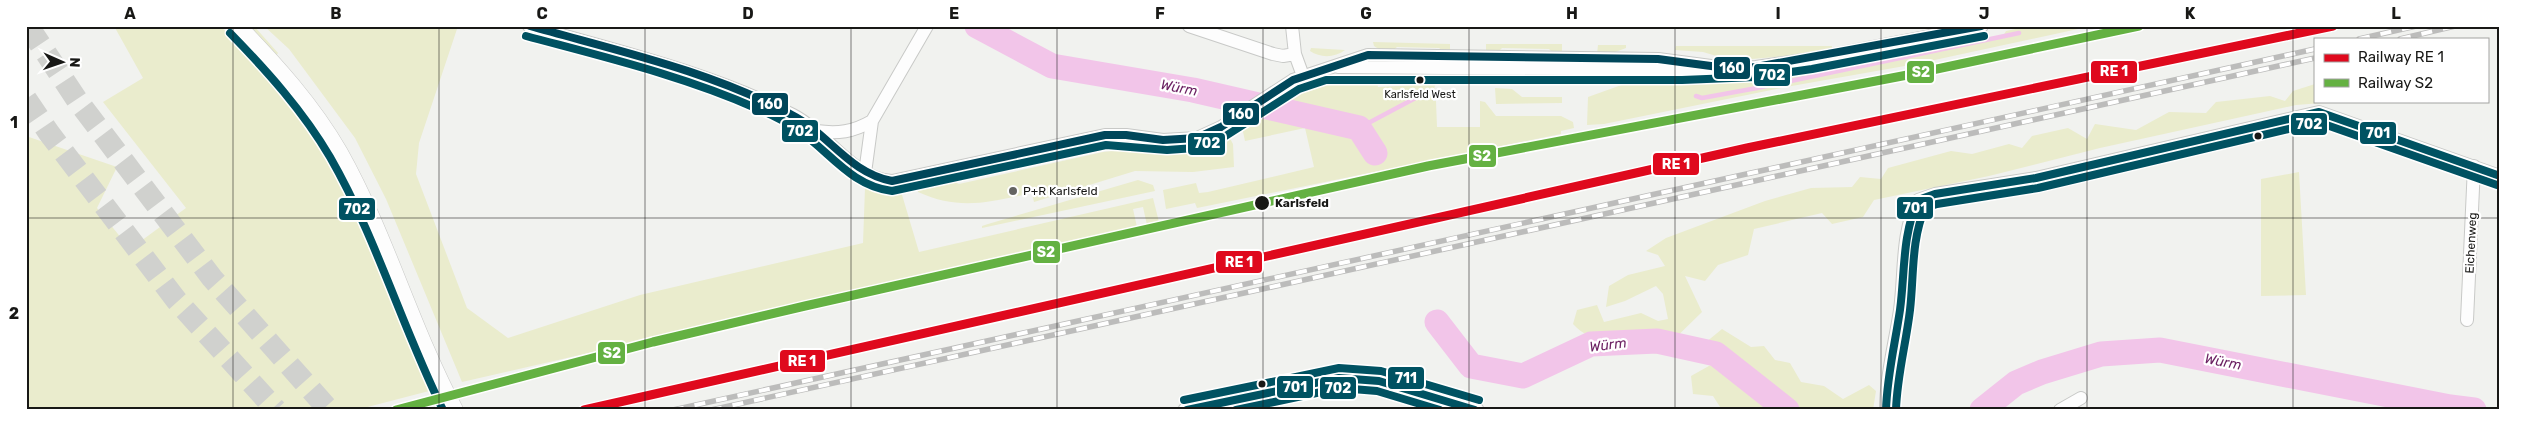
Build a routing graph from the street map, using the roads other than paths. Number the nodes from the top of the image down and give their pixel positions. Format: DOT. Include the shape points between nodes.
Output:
graph roads {
  1 [pos="237,26"];
  2 [pos="529,26"];
  3 [pos="1189,26"];
  4 [pos="1292,26"];
  5 [pos="1982,26"];
  6 [pos="927,27"];
  7 [pos="1962,28"];
  8 [pos="1295,54"];
  9 [pos="1303,76"];
  10 [pos="872,122"];
  11 [pos="816,131"];
  12 [pos="2474,166"];
  13 [pos="865,173"];
  14 [pos="2500,176"];
  15 [pos="2467,320"];
  16 [pos="2081,398"];
  17 [pos="454,410"];
  18 [pos="1186,410"];
  19 [pos="1476,410"];
  20 [pos="1886,410"];
  21 [pos="2060,410"];
  1 -- 17 [label="main road" via="306,104 338,153 367,208 405,304"];
  2 -- 11 [label="street" via="743,93 794,116"];
  3 -- 8 [label="street" via="1273,54"];
  4 -- 8 [label="street"];
  5 -- 7 [label="street"];
  6 -- 10 [label="street"];
  7 -- 9 [label="street" via="1756,67 1726,68 1658,59 1376,55"];
  8 -- 9 [label="street"];
  9 -- 13 [label="street" via="1214,132 1190,139 1163,140 1105,134 892,181"];
  10 -- 11 [label="street" via="856,130 835,134"];
  10 -- 13 [label="street"];
  11 -- 13 [label="street"];
  12 -- 14 [label="street"];
  12 -- 15 [label="street, Eichenweg"];
  12 -- 20 [label="street" via="2319,112 2036,178 1935,194 1918,200 1908,228"];
  16 -- 21 [label="street"];
  18 -- 19 [label="street" via="1339,378 1379,381"];
}
